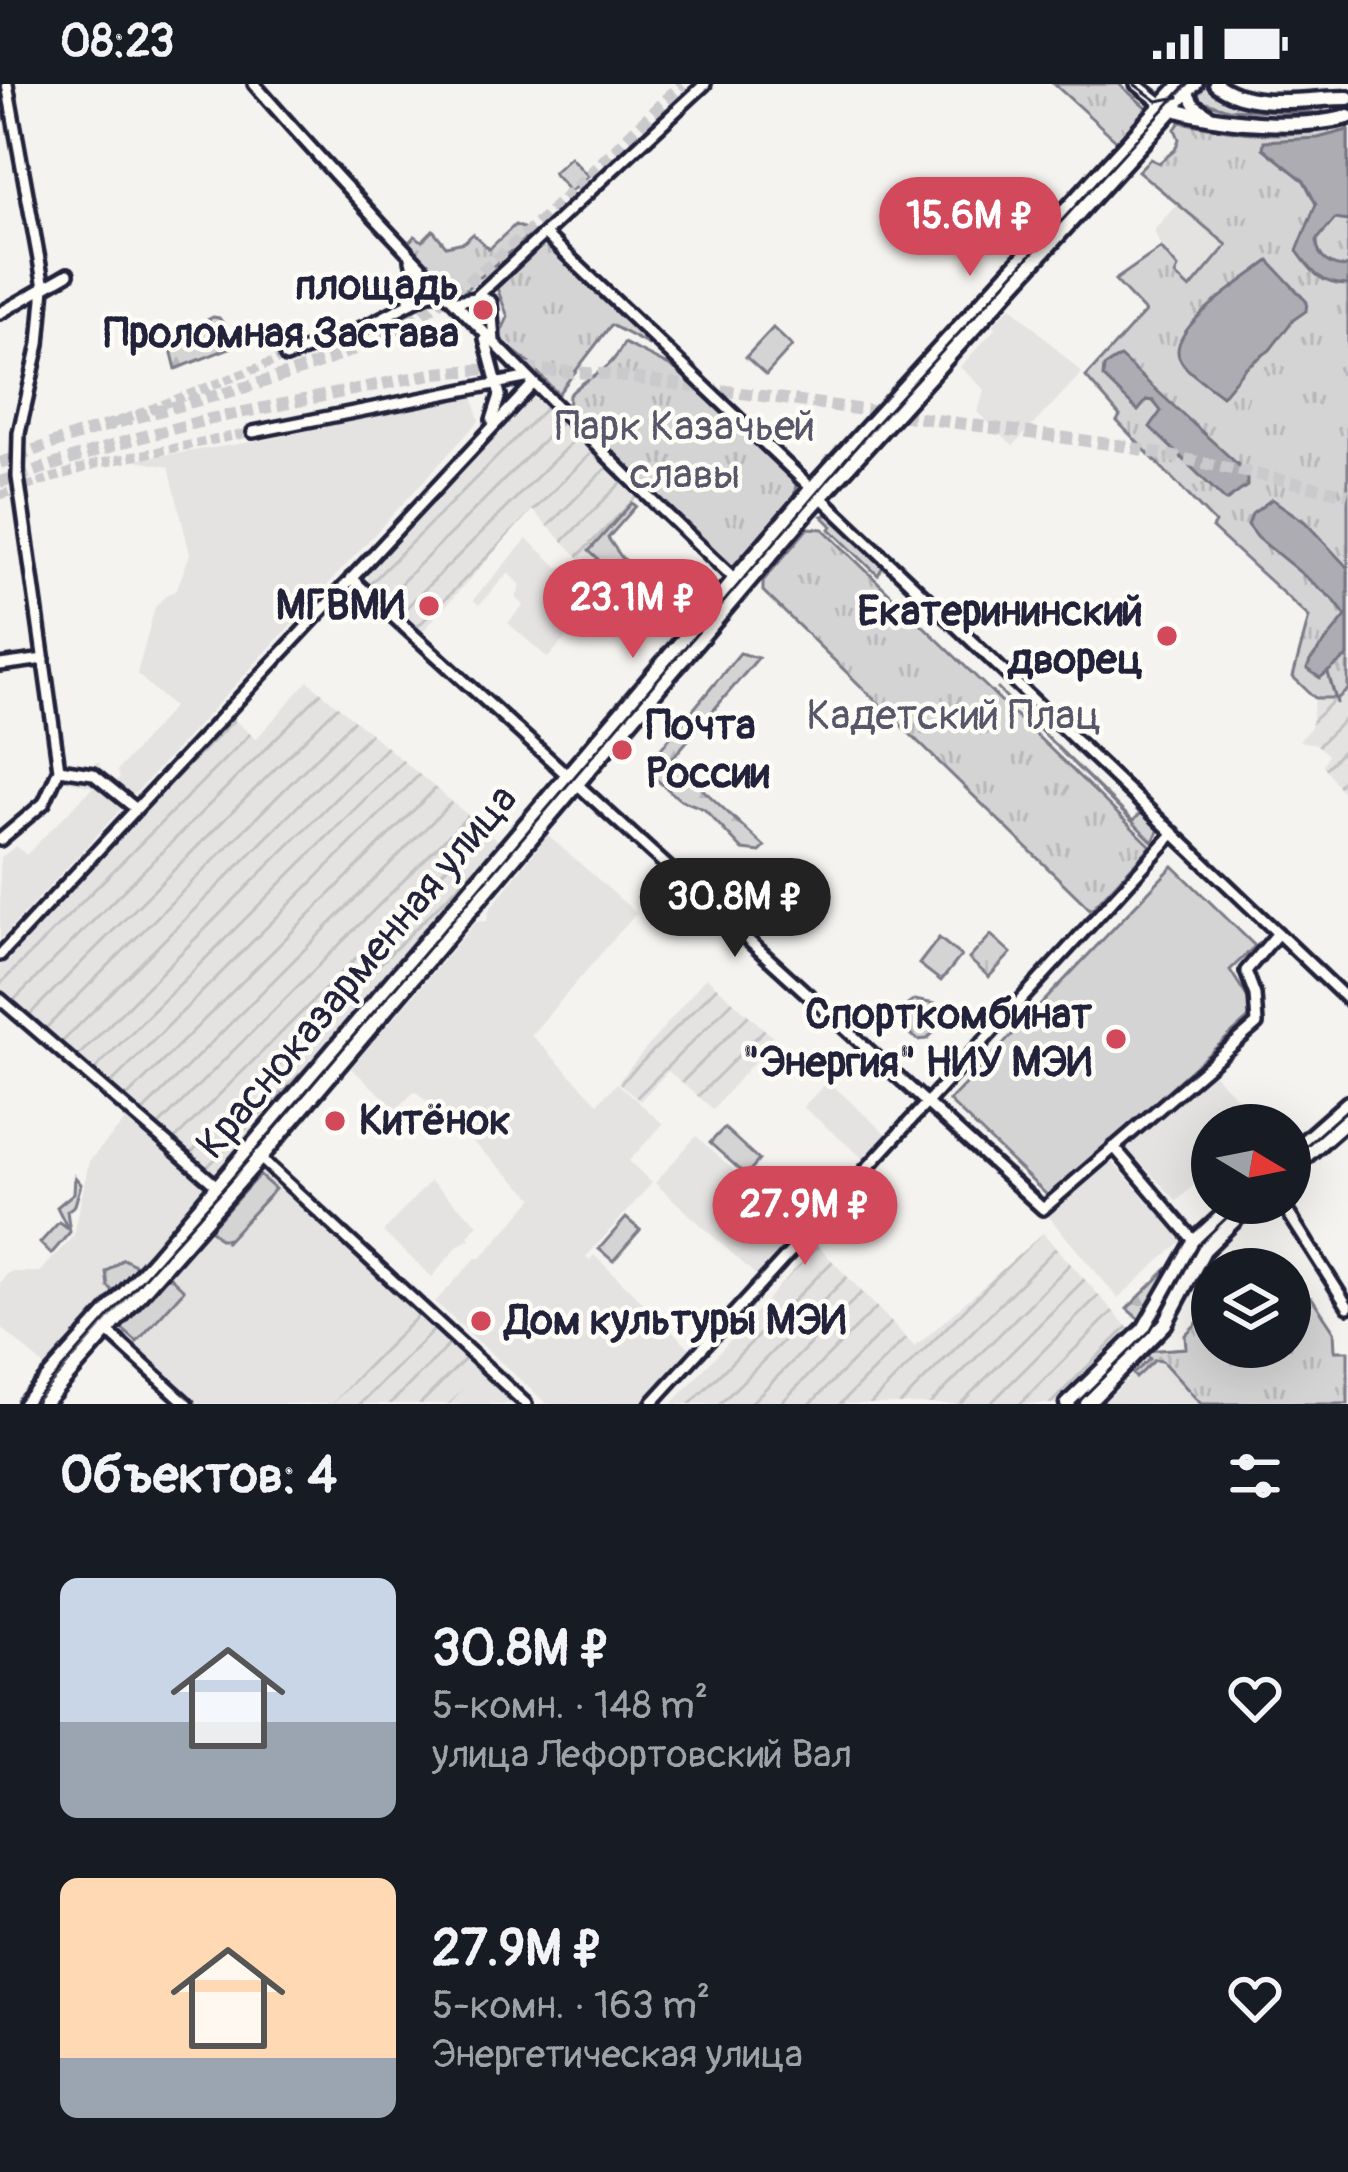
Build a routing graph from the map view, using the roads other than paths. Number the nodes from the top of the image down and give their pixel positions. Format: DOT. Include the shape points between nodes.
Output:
graph roads {
  1 [pos="7,84"];
  2 [pos="254,84"];
  3 [pos="705,84"];
  4 [pos="1136,84"];
  5 [pos="1216,84"];
  6 [pos="1183,87"];
  7 [pos="1317,98"];
  8 [pos="1348,98"];
  9 [pos="1167,106"];
  10 [pos="1215,117"];
  11 [pos="1348,117"];
  12 [pos="1314,122"];
  13 [pos="546,235"];
  14 [pos="410,257"];
  15 [pos="68,274"];
  16 [pos="493,284"];
  17 [pos="44,287"];
  18 [pos="448,296"];
  19 [pos="474,298"];
  20 [pos="491,302"];
  21 [pos="406,304"];
  22 [pos="0,313"];
  23 [pos="470,318"];
  24 [pos="491,318"];
  25 [pos="483,333"];
  26 [pos="496,346"];
  27 [pos="286,357"];
  28 [pos="528,381"];
  29 [pos="499,386"];
  30 [pos="470,391"];
  31 [pos="490,425"];
  32 [pos="253,432"];
  33 [pos="818,492"];
  34 [pos="351,578"];
  35 [pos="739,583"];
  36 [pos="44,659"];
  37 [pos="0,665"];
  38 [pos="58,769"];
  39 [pos="573,778"];
  40 [pos="135,808"];
  41 [pos="1174,833"];
  42 [pos="0,840"];
  43 [pos="1278,933"];
  44 [pos="0,955"];
  45 [pos="0,999"];
  46 [pos="1348,1000"];
  47 [pos="926,1100"];
  48 [pos="1348,1103"];
  49 [pos="1348,1119"];
  50 [pos="1311,1136"];
  51 [pos="1114,1147"];
  52 [pos="249,1148"];
  53 [pos="1311,1152"];
  54 [pos="260,1157"];
  55 [pos="222,1191"];
  56 [pos="1217,1224"];
  57 [pos="1226,1224"];
  58 [pos="1295,1224"];
  59 [pos="1199,1246"];
  60 [pos="1348,1307"];
  61 [pos="103,1327"];
  62 [pos="1149,1332"];
  63 [pos="25,1404"];
  64 [pos="43,1404"];
  65 [pos="187,1404"];
  66 [pos="526,1404"];
  67 [pos="651,1404"];
  68 [pos="1067,1404"];
  69 [pos="1087,1404"];
  1 -- 17 [label="street"];
  2 -- 14 [label="street"];
  3 -- 13 [label="street"];
  4 -- 9 [label="street"];
  5 -- 7 [label="main road" via="1243,98"];
  6 -- 9 [label="main road"];
  6 -- 10 [label="street"];
  7 -- 8 [label="main road"];
  7 -- 12 [label="main road" via="1329,113"];
  9 -- 10 [label="main road"];
  9 -- 33 [label="main road"];
  10 -- 12 [label="main road"];
  11 -- 12 [label="main road"];
  13 -- 16 [label="street"];
  13 -- 33 [label="street"];
  14 -- 18 [label="street"];
  14 -- 21 [label="street" via="418,287"];
  15 -- 17 [label="street"];
  16 -- 19 [label="street"];
  16 -- 20 [label="street"];
  17 -- 22 [label="street"];
  17 -- 36 [label="street" via="17,477"];
  18 -- 19 [label="street"];
  18 -- 21 [label="street" via="430,293"];
  18 -- 23 [label="street"];
  19 -- 20 [label="street"];
  19 -- 23 [label="street"];
  20 -- 24 [label="street"];
  21 -- 27 [label="street"];
  23 -- 24 [label="street"];
  23 -- 25 [label="street"];
  24 -- 26 [label="street"];
  25 -- 26 [label="street"];
  25 -- 29 [label="street"];
  26 -- 28 [label="street"];
  28 -- 29 [label="street"];
  28 -- 31 [label="street"];
  28 -- 35 [label="street"];
  29 -- 30 [label="street"];
  29 -- 31 [label="street"];
  30 -- 31 [label="street" via="489,398"];
  30 -- 32 [label="street"];
  31 -- 34 [label="street"];
  33 -- 35 [label="main road, Красноказарменная улица"];
  33 -- 41 [label="street"];
  34 -- 39 [label="street"];
  34 -- 40 [label="street"];
  35 -- 39 [label="main road, Красноказарменная улица"];
  36 -- 37 [label="street"];
  36 -- 38 [label="street"];
  38 -- 40 [label="street" via="99,777"];
  38 -- 42 [label="street" via="44,803"];
  39 -- 47 [label="street"];
  39 -- 52 [label="main road, Красноказарменная улица"];
  39 -- 54 [label="main road, Красноказарменная улица"];
  40 -- 44 [label="street"];
  41 -- 43 [label="street"];
  41 -- 47 [label="street"];
  43 -- 46 [label="street"];
  43 -- 51 [label="street" via="1246,971 1257,1024"];
  45 -- 55 [label="street"];
  47 -- 51 [label="street" via="1043,1209"];
  47 -- 67 [label="street"];
  48 -- 50 [label="main road"];
  49 -- 53 [label="main road"];
  51 -- 59 [label="street"];
  52 -- 54 [label="street"];
  52 -- 55 [label="main road, Красноказарменная улица"];
  54 -- 55 [label="main road, Красноказарменная улица"];
  54 -- 66 [label="street"];
  55 -- 61 [label="main road, Красноказарменная улица"];
  56 -- 59 [label="main road"];
  57 -- 59 [label="main road"];
  58 -- 60 [label="street"];
  59 -- 62 [label="main road" via="1165,1324"];
  61 -- 63 [label="main road, Красноказарменная улица"];
  61 -- 64 [label="main road, Красноказарменная улица"];
  61 -- 65 [label="street"];
  62 -- 68 [label="main road"];
  62 -- 69 [label="main road"];
}
